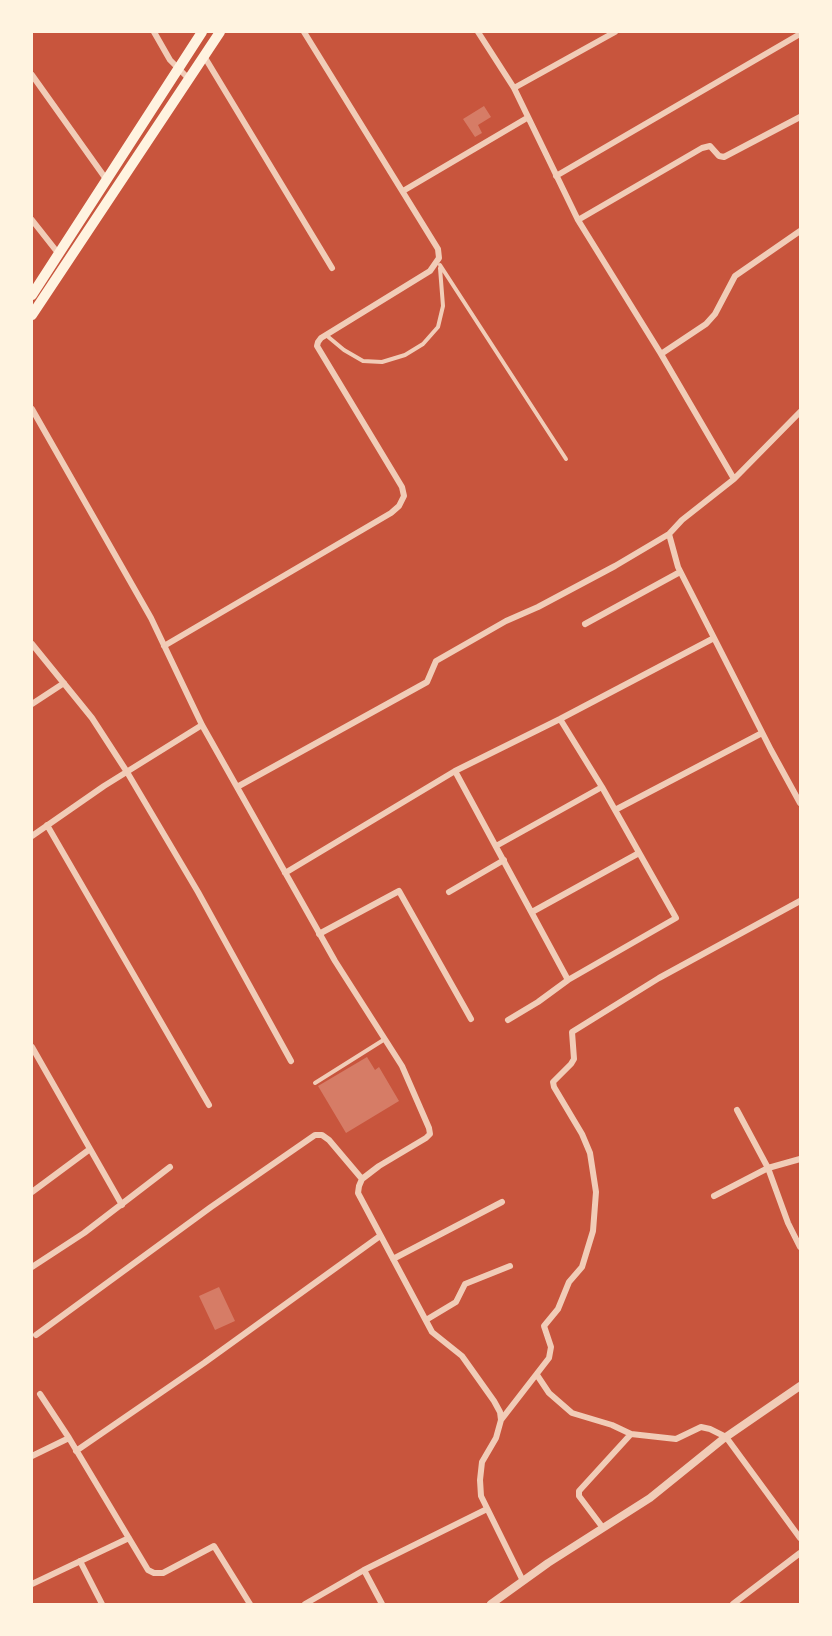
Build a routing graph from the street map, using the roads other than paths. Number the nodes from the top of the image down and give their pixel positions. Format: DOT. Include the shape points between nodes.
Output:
graph roads {
  1 [pos="154,32"];
  2 [pos="202,32"];
  3 [pos="220,32"];
  4 [pos="304,32"];
  5 [pos="478,32"];
  6 [pos="615,32"];
  7 [pos="801,34"];
  8 [pos="204,56"];
  9 [pos="177,68"];
  10 [pos="32,75"];
  11 [pos="188,78"];
  12 [pos="514,88"];
  13 [pos="801,117"];
  14 [pos="527,118"];
  15 [pos="556,176"];
  16 [pos="106,179"];
  17 [pos="403,191"];
  18 [pos="32,220"];
  19 [pos="578,220"];
  20 [pos="801,231"];
  21 [pos="58,253"];
  22 [pos="439,262"];
  23 [pos="332,268"];
  24 [pos="32,295"];
  25 [pos="32,315"];
  26 [pos="326,335"];
  27 [pos="661,354"];
  28 [pos="32,409"];
  29 [pos="801,412"];
  30 [pos="566,459"];
  31 [pos="734,479"];
  32 [pos="669,534"];
  33 [pos="680,572"];
  34 [pos="585,624"];
  35 [pos="714,638"];
  36 [pos="32,644"];
  37 [pos="164,646"];
  38 [pos="64,683"];
  39 [pos="32,704"];
  40 [pos="560,720"];
  41 [pos="202,725"];
  42 [pos="762,733"];
  43 [pos="455,771"];
  44 [pos="127,772"];
  45 [pos="237,787"];
  46 [pos="602,787"];
  47 [pos="801,803"];
  48 [pos="615,810"];
  49 [pos="47,825"];
  50 [pos="32,836"];
  51 [pos="496,846"];
  52 [pos="639,853"];
  53 [pos="504,861"];
  54 [pos="285,873"];
  55 [pos="449,892"];
  56 [pos="801,901"];
  57 [pos="532,912"];
  58 [pos="319,934"];
  59 [pos="568,980"];
  60 [pos="471,1019"];
  61 [pos="508,1020"];
  62 [pos="385,1039"];
  63 [pos="32,1047"];
  64 [pos="291,1062"];
  65 [pos="315,1083"];
  66 [pos="209,1105"];
  67 [pos="737,1110"];
  68 [pos="90,1149"];
  69 [pos="801,1159"];
  70 [pos="170,1167"];
  71 [pos="768,1168"];
  72 [pos="362,1179"];
  73 [pos="32,1192"];
  74 [pos="714,1196"];
  75 [pos="502,1202"];
  76 [pos="123,1205"];
  77 [pos="380,1236"];
  78 [pos="801,1247"];
  79 [pos="393,1259"];
  80 [pos="510,1266"];
  81 [pos="32,1267"];
  82 [pos="426,1320"];
  83 [pos="36,1335"];
  84 [pos="537,1376"];
  85 [pos="801,1386"];
  86 [pos="40,1394"];
  87 [pos="501,1420"];
  88 [pos="631,1434"];
  89 [pos="726,1437"];
  90 [pos="69,1438"];
  91 [pos="76,1451"];
  92 [pos="32,1455"];
  93 [pos="487,1509"];
  94 [pos="603,1528"];
  95 [pos="129,1538"];
  96 [pos="801,1538"];
  97 [pos="801,1553"];
  98 [pos="80,1561"];
  99 [pos="364,1570"];
  100 [pos="523,1581"];
  101 [pos="32,1584"];
  102 [pos="102,1605"];
  103 [pos="250,1605"];
  104 [pos="305,1605"];
  105 [pos="382,1605"];
  106 [pos="491,1605"];
  107 [pos="733,1605"];
  1 -- 9 [label="street"];
  2 -- 9 [label="main road"];
  3 -- 8 [label="main road"];
  4 -- 17 [label="street"];
  5 -- 12 [label="street"];
  6 -- 12 [label="street"];
  7 -- 15 [label="street"];
  8 -- 11 [label="main road"];
  8 -- 23 [label="street"];
  9 -- 11 [label="street"];
  9 -- 16 [label="main road"];
  10 -- 16 [label="street"];
  11 -- 25 [label="main road"];
  12 -- 14 [label="street"];
  13 -- 19 [label="street" via="724,157 710,146 702,148"];
  14 -- 15 [label="street"];
  14 -- 17 [label="street"];
  15 -- 19 [label="street"];
  16 -- 21 [label="main road"];
  17 -- 22 [label="street" via="438,249"];
  18 -- 21 [label="street"];
  19 -- 27 [label="street"];
  20 -- 27 [label="street" via="740,272 706,324"];
  21 -- 24 [label="main road"];
  22 -- 26 [label="street"];
  22 -- 26 [label="lane" via="443,306 438,327 423,344 382,362 363,361"];
  22 -- 30 [label="lane"];
  26 -- 37 [label="street" via="317,346 402,487 404,496 399,506"];
  27 -- 31 [label="street"];
  28 -- 37 [label="street"];
  29 -- 31 [label="street"];
  31 -- 32 [label="street"];
  32 -- 33 [label="street"];
  32 -- 45 [label="street" via="436,661 427,682"];
  33 -- 34 [label="street"];
  33 -- 35 [label="street"];
  35 -- 40 [label="street"];
  35 -- 42 [label="street"];
  36 -- 38 [label="street"];
  37 -- 41 [label="street"];
  38 -- 39 [label="street"];
  38 -- 44 [label="street"];
  40 -- 43 [label="street"];
  40 -- 46 [label="street"];
  41 -- 44 [label="street"];
  41 -- 45 [label="street"];
  42 -- 47 [label="street"];
  42 -- 48 [label="street"];
  43 -- 51 [label="street"];
  43 -- 54 [label="street"];
  44 -- 49 [label="street"];
  44 -- 64 [label="street"];
  45 -- 54 [label="street"];
  46 -- 48 [label="street"];
  46 -- 51 [label="street"];
  48 -- 52 [label="street"];
  49 -- 50 [label="street"];
  49 -- 66 [label="street"];
  51 -- 53 [label="street"];
  52 -- 57 [label="street"];
  52 -- 59 [label="street" via="676,918"];
  53 -- 55 [label="street"];
  53 -- 57 [label="street"];
  54 -- 58 [label="street"];
  56 -- 84 [label="street" via="659,978 572,1032 574,1059 553,1082 590,1153 596,1192 593,1231 582,1267 568,1282 558,1309 544,1326 551,1353"];
  57 -- 59 [label="street"];
  58 -- 60 [label="street" via="399,891"];
  58 -- 62 [label="street"];
  59 -- 61 [label="street"];
  62 -- 65 [label="lane"];
  62 -- 72 [label="street" via="402,1066 430,1134"];
  63 -- 68 [label="street"];
  67 -- 71 [label="street"];
  68 -- 73 [label="street"];
  68 -- 76 [label="street"];
  69 -- 71 [label="street"];
  70 -- 76 [label="street"];
  71 -- 74 [label="street"];
  71 -- 78 [label="street"];
  72 -- 77 [label="street" via="358,1193"];
  72 -- 83 [label="street" via="329,1140 315,1135"];
  75 -- 79 [label="street"];
  76 -- 81 [label="street"];
  77 -- 79 [label="street"];
  77 -- 91 [label="street"];
  79 -- 82 [label="street"];
  80 -- 82 [label="street" via="465,1284 456,1302"];
  82 -- 87 [label="street" via="432,1332 462,1356 494,1401"];
  84 -- 87 [label="street"];
  84 -- 88 [label="street" via="572,1413"];
  85 -- 89 [label="street"];
  86 -- 90 [label="street"];
  87 -- 93 [label="street" via="482,1462 481,1496"];
  88 -- 89 [label="street" via="676,1439 700,1427"];
  88 -- 94 [label="street" via="579,1491 579,1497"];
  89 -- 94 [label="street" via="650,1498"];
  89 -- 96 [label="street"];
  90 -- 91 [label="street"];
  90 -- 92 [label="street"];
  91 -- 95 [label="street"];
  93 -- 99 [label="street"];
  93 -- 100 [label="street"];
  94 -- 100 [label="street"];
  95 -- 98 [label="street"];
  95 -- 103 [label="street" via="148,1570 154,1573 163,1573 214,1546"];
  97 -- 107 [label="street"];
  98 -- 101 [label="street"];
  98 -- 102 [label="street"];
  99 -- 104 [label="street"];
  99 -- 105 [label="street"];
  100 -- 106 [label="street"];
}
